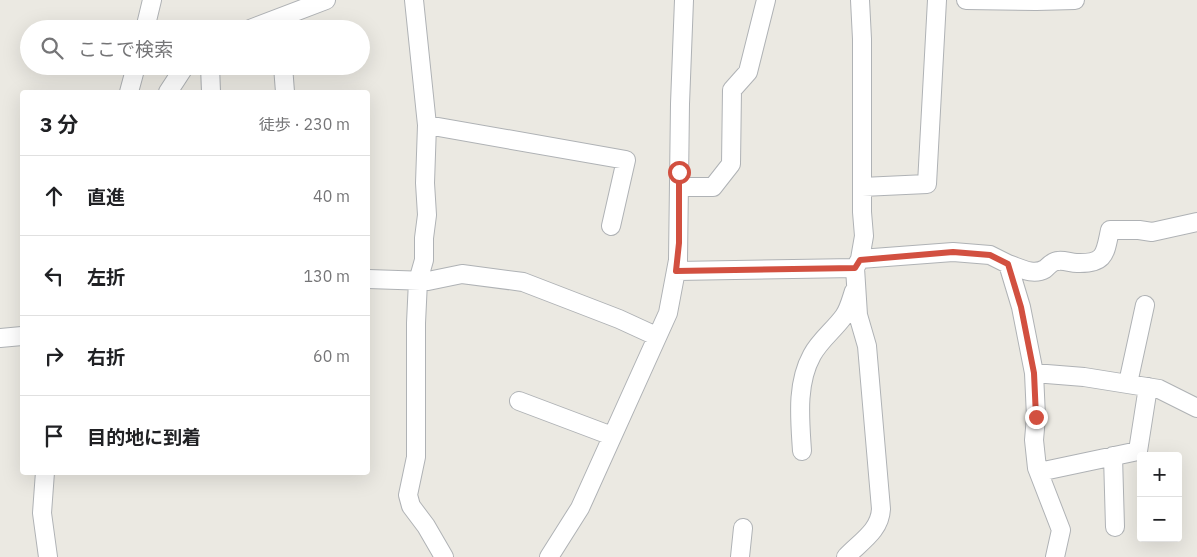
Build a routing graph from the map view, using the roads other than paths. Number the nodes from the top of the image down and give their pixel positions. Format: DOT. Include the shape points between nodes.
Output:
graph roads {
  1 [pos="152,0"];
  2 [pos="326,0"];
  3 [pos="414,0"];
  4 [pos="684,0"];
  5 [pos="766,0"];
  6 [pos="860,0"];
  7 [pos="937,0"];
  8 [pos="966,0"];
  9 [pos="1075,0"];
  10 [pos="147,20"];
  11 [pos="286,20"];
  12 [pos="134,75"];
  13 [pos="179,75"];
  14 [pos="210,75"];
  15 [pos="284,75"];
  16 [pos="130,90"];
  17 [pos="169,90"];
  18 [pos="211,90"];
  19 [pos="284,90"];
  20 [pos="427,125"];
  21 [pos="679,187"];
  22 [pos="862,187"];
  23 [pos="1197,222"];
  24 [pos="611,226"];
  25 [pos="858,264"];
  26 [pos="1008,264"];
  27 [pos="676,271"];
  28 [pos="370,279"];
  29 [pos="418,280"];
  30 [pos="856,286"];
  31 [pos="1145,305"];
  32 [pos="20,336"];
  33 [pos="656,336"];
  34 [pos="0,338"];
  35 [pos="1034,373"];
  36 [pos="1128,384"];
  37 [pos="1148,387"];
  38 [pos="518,401"];
  39 [pos="1197,408"];
  40 [pos="612,436"];
  41 [pos="802,451"];
  42 [pos="1113,456"];
  43 [pos="1039,472"];
  44 [pos="45,475"];
  45 [pos="1115,527"];
  46 [pos="743,528"];
  47 [pos="48,557"];
  48 [pos="444,557"];
  49 [pos="549,557"];
  50 [pos="740,557"];
  51 [pos="846,557"];
  52 [pos="1055,557"];
  1 -- 10 [label="street"];
  2 -- 11 [label="street"];
  3 -- 20 [label="street"];
  4 -- 21 [label="street"];
  5 -- 21 [label="street" via="748,72 732,90 731,164 713,186"];
  6 -- 22 [label="street"];
  7 -- 22 [label="street" via="926,184"];
  8 -- 9 [label="street"];
  12 -- 16 [label="street"];
  13 -- 17 [label="street"];
  14 -- 18 [label="street"];
  15 -- 19 [label="street"];
  20 -- 24 [label="street" via="626,160"];
  20 -- 29 [label="street" via="427,215 424,260"];
  21 -- 27 [label="street"];
  22 -- 25 [label="street" via="864,236"];
  23 -- 26 [label="street" via="1152,232 1110,230 1104,254 1094,261 1059,260 1039,272"];
  25 -- 26 [label="street" via="953,252 990,255"];
  25 -- 27 [label="street"];
  25 -- 30 [label="street"];
  26 -- 35 [label="street" via="1021,307"];
  27 -- 33 [label="street" via="668,313"];
  28 -- 29 [label="street"];
  29 -- 33 [label="street" via="462,274 523,282"];
  29 -- 48 [label="street" via="416,456 408,495 410,506"];
  30 -- 41 [label="street" via="844,317 823,339 806,370 800,401"];
  30 -- 51 [label="street" via="858,315 867,346 881,509 875,530"];
  31 -- 36 [label="street"];
  32 -- 34 [label="street"];
  33 -- 40 [label="street"];
  35 -- 36 [label="street"];
  35 -- 43 [label="street" via="1034,440"];
  36 -- 37 [label="street"];
  37 -- 39 [label="street"];
  37 -- 42 [label="street" via="1138,451"];
  38 -- 40 [label="street"];
  40 -- 49 [label="street" via="580,508"];
  42 -- 43 [label="street"];
  42 -- 45 [label="street"];
  43 -- 52 [label="street" via="1061,530"];
  44 -- 47 [label="street" via="42,512"];
  46 -- 50 [label="street"];
}
